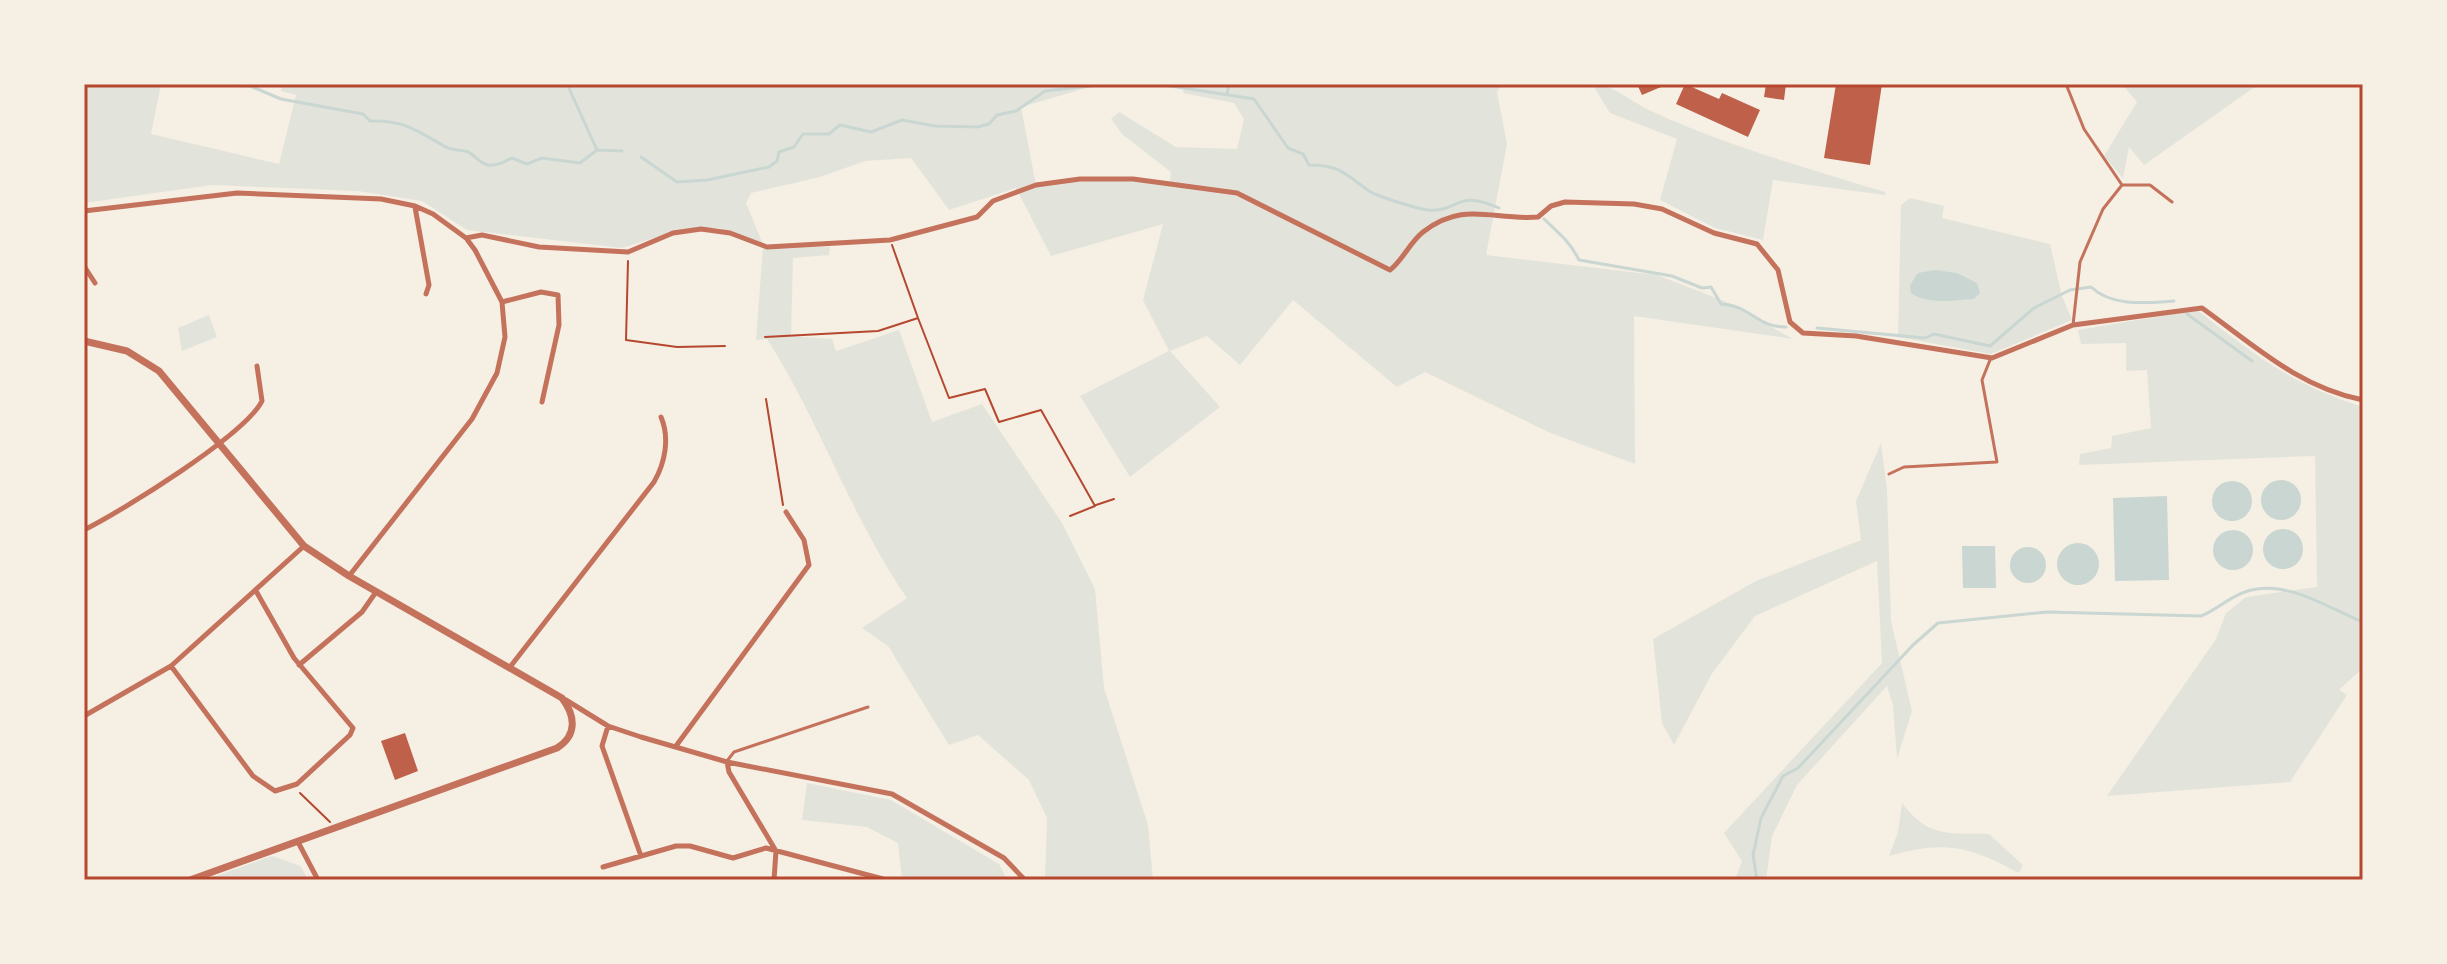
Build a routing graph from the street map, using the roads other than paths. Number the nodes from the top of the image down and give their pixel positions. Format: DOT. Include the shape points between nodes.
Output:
graph roads {
  1 [pos="2066,84"];
  2 [pos="2122,185"];
  3 [pos="2172,202"];
  4 [pos="415,206"];
  5 [pos="84,211"];
  6 [pos="466,238"];
  7 [pos="84,266"];
  8 [pos="95,283"];
  9 [pos="426,294"];
  10 [pos="502,302"];
  11 [pos="2073,325"];
  12 [pos="84,341"];
  13 [pos="1992,358"];
  14 [pos="257,366"];
  15 [pos="2363,400"];
  16 [pos="542,402"];
  17 [pos="661,417"];
  18 [pos="218,443"];
  19 [pos="1889,474"];
  20 [pos="786,512"];
  21 [pos="84,530"];
  22 [pos="304,546"];
  23 [pos="349,576"];
  24 [pos="256,591"];
  25 [pos="376,592"];
  26 [pos="299,665"];
  27 [pos="171,666"];
  28 [pos="510,667"];
  29 [pos="562,698"];
  30 [pos="868,707"];
  31 [pos="84,716"];
  32 [pos="608,726"];
  33 [pos="676,746"];
  34 [pos="727,762"];
  35 [pos="298,842"];
  36 [pos="776,851"];
  37 [pos="641,856"];
  38 [pos="603,867"];
  39 [pos="883,879"];
  40 [pos="1024,879"];
  41 [pos="190,880"];
  42 [pos="318,880"];
  43 [pos="774,880"];
  1 -- 2 [label="lane" via="2084,129"];
  2 -- 3 [label="lane" via="2150,185"];
  2 -- 11 [label="lane" via="2090,235 2080,262"];
  4 -- 5 [label="street" via="354,197 237,193"];
  4 -- 6 [label="street"];
  4 -- 9 [label="street" via="429,285"];
  6 -- 10 [label="street"];
  6 -- 13 [label="street" via="482,235 539,247 628,252 673,233 701,229 767,247 890,240 977,217 993,201 1036,185 1133,179 1237,193 1390,270 1420,234 1444,217 1471,212 1538,217 1565,202 1634,204 1674,213 1765,250 1778,270 1797,331"];
  7 -- 8 [label="street"];
  10 -- 16 [label="street" via="541,292 558,295 557,337"];
  10 -- 23 [label="street" via="504,348 492,387"];
  11 -- 13 [label="street"];
  11 -- 15 [label="street" via="2202,308 2255,351 2310,384"];
  12 -- 18 [label="street" via="127,351 149,364"];
  13 -- 19 [label="lane" via="1982,380 1997,462 1904,467"];
  14 -- 18 [label="street" via="262,401"];
  17 -- 28 [label="street" via="665,448 654,482"];
  18 -- 21 [label="street"];
  18 -- 22 [label="street"];
  20 -- 33 [label="street" via="804,540 809,565"];
  22 -- 23 [label="street"];
  22 -- 24 [label="street"];
  23 -- 25 [label="street"];
  24 -- 26 [label="street"];
  24 -- 27 [label="street"];
  25 -- 26 [label="street" via="362,612"];
  25 -- 28 [label="street"];
  26 -- 27 [label="street" via="353,728 292,786 275,791 253,776"];
  27 -- 31 [label="street"];
  28 -- 29 [label="street"];
  29 -- 32 [label="street"];
  29 -- 35 [label="street" via="573,727 557,748"];
  30 -- 34 [label="lane" via="734,752"];
  32 -- 33 [label="street"];
  32 -- 37 [label="street" via="602,746"];
  33 -- 34 [label="street"];
  34 -- 36 [label="street"];
  34 -- 40 [label="street" via="892,794 1004,858"];
  35 -- 41 [label="street"];
  35 -- 42 [label="street"];
  36 -- 37 [label="street" via="766,848 733,858 676,846"];
  36 -- 39 [label="street"];
  36 -- 43 [label="street"];
  37 -- 38 [label="street"];
}
